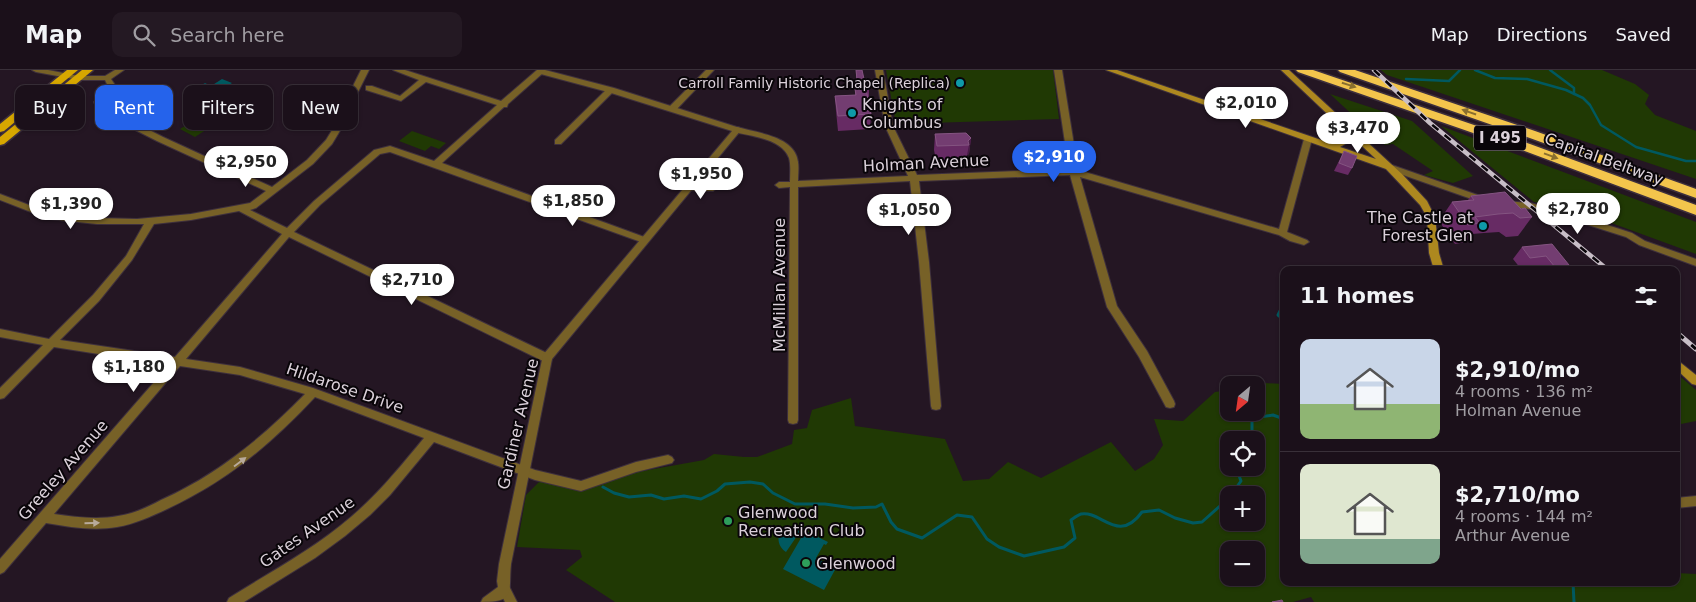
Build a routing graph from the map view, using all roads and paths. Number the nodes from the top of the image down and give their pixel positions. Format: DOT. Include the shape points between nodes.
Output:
graph roads {
  1 [pos="36,70"];
  2 [pos="88,70"];
  3 [pos="120,70"];
  4 [pos="364,70"];
  5 [pos="397,70"];
  6 [pos="541,70"];
  7 [pos="710,70"];
  8 [pos="879,70"];
  9 [pos="1058,70"];
  10 [pos="1110,70"];
  11 [pos="1286,70"];
  12 [pos="1302,70"];
  13 [pos="1344,70"];
  14 [pos="73,74"];
  15 [pos="106,78"];
  16 [pos="425,79"];
  17 [pos="369,88"];
  18 [pos="611,90"];
  19 [pos="504,105"];
  20 [pos="672,109"];
  21 [pos="1342,123"];
  22 [pos="0,129"];
  23 [pos="737,130"];
  24 [pos="1308,140"];
  25 [pos="0,142"];
  26 [pos="558,142"];
  27 [pos="1325,146"];
  28 [pos="437,163"];
  29 [pos="1389,167"];
  30 [pos="1074,172"];
  31 [pos="914,179"];
  32 [pos="795,184"];
  33 [pos="779,185"];
  34 [pos="688,188"];
  35 [pos="713,188"];
  36 [pos="270,189"];
  37 [pos="1696,194"];
  38 [pos="0,197"];
  39 [pos="240,208"];
  40 [pos="1696,210"];
  41 [pos="151,221"];
  42 [pos="288,233"];
  43 [pos="1282,233"];
  44 [pos="644,240"];
  45 [pos="1304,242"];
  46 [pos="1696,263"];
  47 [pos="1438,266"];
  48 [pos="0,333"];
  49 [pos="51,343"];
  50 [pos="547,358"];
  51 [pos="178,361"];
  52 [pos="1680,367"];
  53 [pos="1696,381"];
  54 [pos="313,392"];
  55 [pos="0,395"];
  56 [pos="1170,404"];
  57 [pos="936,406"];
  58 [pos="793,420"];
  59 [pos="432,436"];
  60 [pos="668,460"];
  61 [pos="523,469"];
  62 [pos="1696,501"];
  63 [pos="1680,503"];
  64 [pos="44,518"];
  65 [pos="0,568"];
  66 [pos="505,590"];
  67 [pos="233,602"];
  68 [pos="487,602"];
  69 [pos="511,602"];
  1 -- 14 [label="street"];
  2 -- 14 [label="main road"];
  3 -- 15 [label="street"];
  4 -- 36 [label="street" via="346,114 330,142 310,162"];
  5 -- 16 [label="street"];
  6 -- 18 [label="street"];
  6 -- 19 [label="street"];
  7 -- 20 [label="street"];
  8 -- 31 [label="street" via="889,126"];
  9 -- 30 [label="street"];
  10 -- 24 [label="main road"];
  11 -- 21 [label="main road"];
  12 -- 40 [label="highway, Capital Beltway / I 495, one-way"];
  37 -- 13 [label="highway, Capital Beltway / I 495, one-way"];
  14 -- 15 [label="street"];
  14 -- 22 [label="main road"];
  14 -- 25 [label="main road"];
  15 -- 36 [label="street" via="113,88 98,102 101,109"];
  16 -- 17 [label="street" via="401,99"];
  16 -- 19 [label="street"];
  18 -- 20 [label="street"];
  18 -- 26 [label="street"];
  19 -- 28 [label="street"];
  20 -- 23 [label="street"];
  21 -- 27 [label="main road" via="1346,141 1336,146"];
  21 -- 29 [label="main road"];
  23 -- 32 [label="street, McMillan Avenue" via="782,143 792,150"];
  23 -- 34 [label="street, Gardiner Avenue"];
  24 -- 27 [label="main road"];
  24 -- 43 [label="street"];
  27 -- 29 [label="main road"];
  28 -- 42 [label="street, Greeley Avenue" via="390,149 377,152 317,203"];
  28 -- 44 [label="street, Greeley Avenue"];
  29 -- 46 [label="street" via="1490,203 1546,213"];
  29 -- 47 [label="main road" via="1428,209"];
  30 -- 31 [label="street, Holman Avenue"];
  30 -- 43 [label="street, Holman Avenue"];
  30 -- 56 [label="street" via="1112,307"];
  31 -- 32 [label="street, Holman Avenue"];
  31 -- 57 [label="street"];
  32 -- 33 [label="street, Holman Avenue"];
  32 -- 58 [label="street, McMillan Avenue"];
  34 -- 35 [label="street"];
  34 -- 44 [label="street, Gardiner Avenue"];
  36 -- 39 [label="street" via="252,206"];
  38 -- 41 [label="street" via="49,216 96,221"];
  39 -- 41 [label="street"];
  39 -- 42 [label="street"];
  41 -- 49 [label="street" via="117,274"];
  42 -- 50 [label="street"];
  42 -- 51 [label="street, Greeley Avenue"];
  43 -- 45 [label="street, Holman Avenue"];
  44 -- 50 [label="street, Gardiner Avenue"];
  48 -- 49 [label="street, Hildarose Drive"];
  49 -- 51 [label="street, Hildarose Drive"];
  49 -- 55 [label="street"];
  50 -- 61 [label="street, Gardiner Avenue"];
  51 -- 54 [label="street, Hildarose Drive" via="240,371"];
  51 -- 64 [label="street, Greeley Avenue"];
  52 -- 53 [label="main road"];
  54 -- 59 [label="street, Hildarose Drive"];
  64 -- 54 [label="street, one-way" via="85,524 117,522 184,496 225,473 258,448"];
  59 -- 61 [label="street, Hildarose Drive"];
  59 -- 67 [label="street, Gates Avenue" via="393,484 354,522"];
  60 -- 61 [label="street, Hildarose Drive" via="636,466 581,486"];
  61 -- 66 [label="street, Gardiner Avenue" via="502,581"];
  62 -- 63 [label="street"];
  64 -- 65 [label="street, Greeley Avenue"];
  66 -- 68 [label="street"];
  66 -- 69 [label="street"];
}
